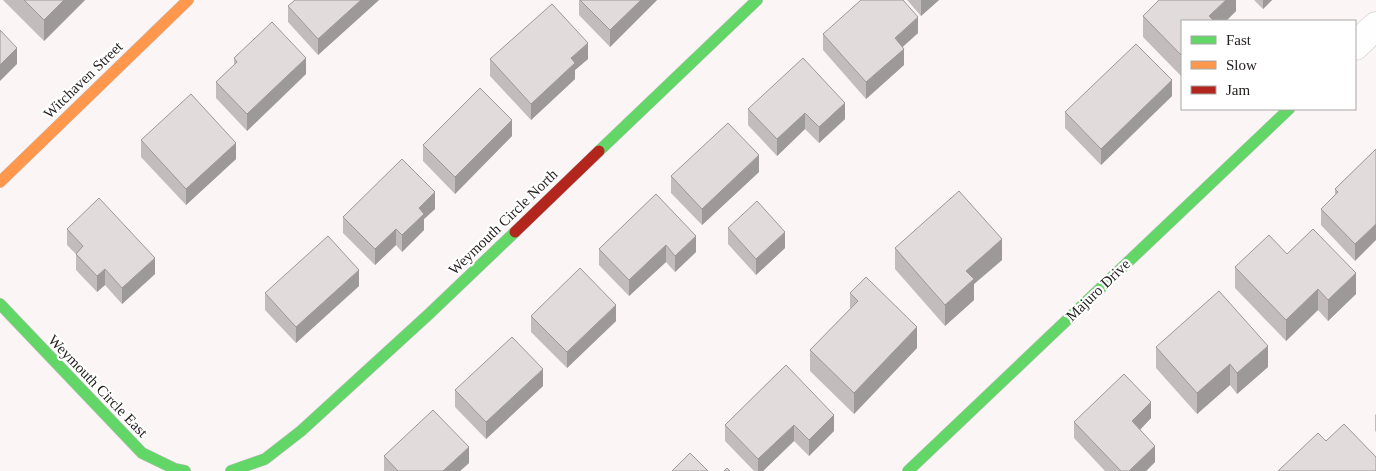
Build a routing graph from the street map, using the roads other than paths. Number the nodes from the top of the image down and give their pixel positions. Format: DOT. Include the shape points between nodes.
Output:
graph roads {
  1 [pos="188,0"];
  2 [pos="756,0"];
  3 [pos="1376,26"];
  4 [pos="1356,45"];
  5 [pos="1288,110"];
  6 [pos="0,182"];
  7 [pos="0,304"];
  8 [pos="185,471"];
  9 [pos="231,471"];
  10 [pos="908,471"];
  1 -- 6 [label="street, Witchaven Street"];
  2 -- 9 [label="street, Weymouth Circle North" via="429,314 302,431 265,459"];
  3 -- 4 [label="street"];
  5 -- 10 [label="street, Majuro Drive"];
  7 -- 8 [label="street, Weymouth Circle East" via="142,453"];
}
